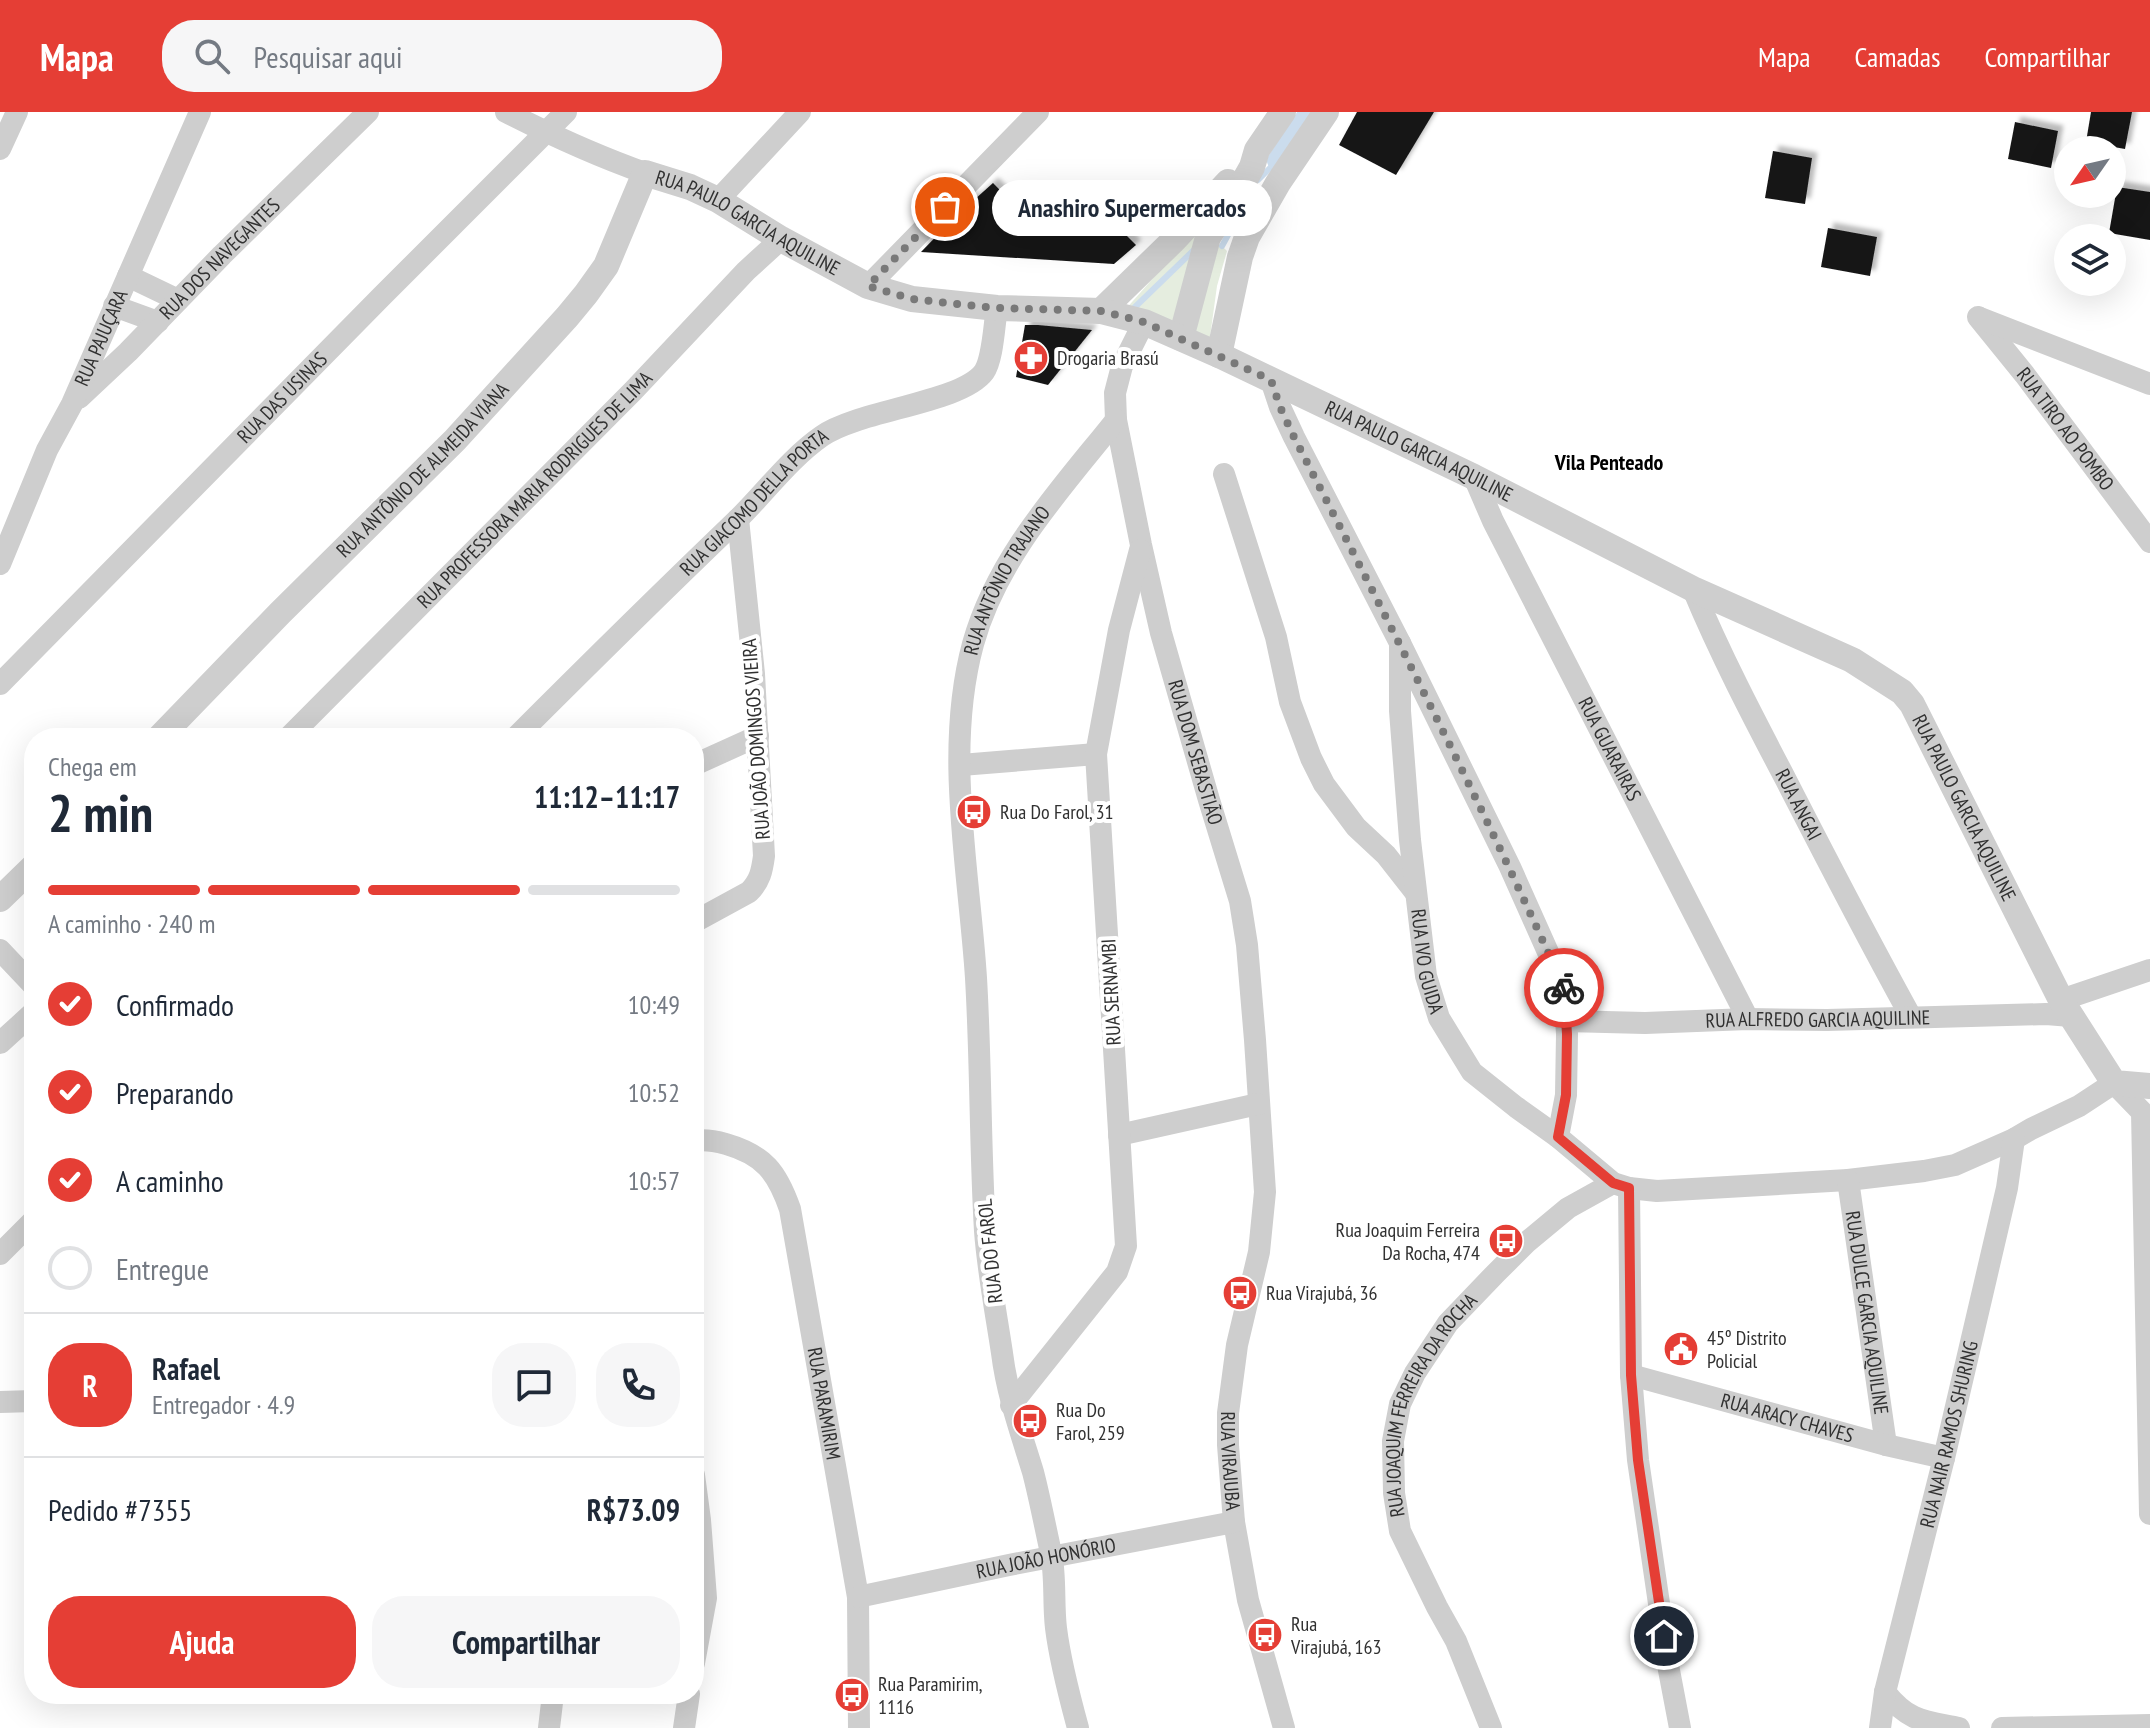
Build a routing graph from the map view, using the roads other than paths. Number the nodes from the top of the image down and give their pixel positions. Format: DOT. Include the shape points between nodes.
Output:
graph roads {
  1 [pos="17,112"];
  2 [pos="200,112"];
  3 [pos="368,112"];
  4 [pos="506,112"];
  5 [pos="566,112"];
  6 [pos="800,112"];
  7 [pos="1038,112"];
  8 [pos="1283,112"];
  9 [pos="1326,112"];
  10 [pos="547,133"];
  11 [pos="0,149"];
  12 [pos="1257,150"];
  13 [pos="645,173"];
  14 [pos="718,200"];
  15 [pos="781,239"];
  16 [pos="128,276"];
  17 [pos="868,286"];
  18 [pos="178,300"];
  19 [pos="114,306"];
  20 [pos="997,308"];
  21 [pos="1101,311"];
  22 [pos="158,322"];
  23 [pos="1144,322"];
  24 [pos="1181,338"];
  25 [pos="2058,349"];
  26 [pos="1219,355"];
  27 [pos="2025,375"];
  28 [pos="1271,380"];
  29 [pos="2150,384"];
  30 [pos="72,404"];
  31 [pos="1116,420"];
  32 [pos="1224,474"];
  33 [pos="1474,477"];
  34 [pos="738,519"];
  35 [pos="2150,542"];
  36 [pos="1141,545"];
  37 [pos="0,564"];
  38 [pos="1693,589"];
  39 [pos="1400,643"];
  40 [pos="2,676"];
  41 [pos="169,728"];
  42 [pos="298,728"];
  43 [pos="525,728"];
  44 [pos="758,736"];
  45 [pos="1096,754"];
  46 [pos="704,760"];
  47 [pos="961,765"];
  48 [pos="24,876"];
  49 [pos="1416,893"];
  50 [pos="0,899"];
  51 [pos="704,917"];
  52 [pos="0,950"];
  53 [pos="2150,970"];
  54 [pos="24,975"];
  55 [pos="2066,1008"];
  56 [pos="1911,1017"];
  57 [pos="1748,1019"];
  58 [pos="24,1021"];
  59 [pos="1566,1021"];
  60 [pos="0,1043"];
  61 [pos="2114,1083"];
  62 [pos="2150,1086"];
  63 [pos="1258,1104"];
  64 [pos="2146,1108"];
  65 [pos="1119,1135"];
  66 [pos="1558,1137"];
  67 [pos="704,1139"];
  68 [pos="2014,1139"];
  69 [pos="1848,1180"];
  70 [pos="1621,1186"];
  71 [pos="1265,1192"];
  72 [pos="24,1230"];
  73 [pos="0,1254"];
  74 [pos="1631,1375"];
  75 [pos="24,1401"];
  76 [pos="0,1402"];
  77 [pos="1011,1405"];
  78 [pos="2149,1412"];
  79 [pos="1886,1445"];
  80 [pos="1944,1458"];
  81 [pos="2150,1514"];
  82 [pos="1234,1522"];
  83 [pos="1052,1558"];
  84 [pos="704,1572"];
  85 [pos="858,1597"];
  86 [pos="704,1609"];
  87 [pos="1885,1692"];
  88 [pos="552,1704"];
  89 [pos="688,1704"];
  90 [pos="2150,1725"];
  91 [pos="549,1728"];
  92 [pos="684,1728"];
  93 [pos="859,1728"];
  94 [pos="1078,1728"];
  95 [pos="1284,1728"];
  96 [pos="1491,1728"];
  97 [pos="1680,1728"];
  98 [pos="1880,1728"];
  99 [pos="1959,1728"];
  100 [pos="2002,1728"];
  1 -- 11 [label="street"];
  2 -- 16 [label="street, RUA PAJUÇARA"];
  3 -- 18 [label="street, RUA DOS NAVEGANTES"];
  4 -- 10 [label="street, RUA PAULO GARCIA AQUILINE"];
  5 -- 10 [label="street, RUA DAS USINAS"];
  6 -- 14 [label="street"];
  7 -- 17 [label="street"];
  8 -- 12 [label="street"];
  9 -- 26 [label="street" via="1247,237"];
  10 -- 13 [label="street, RUA PAULO GARCIA AQUILINE"];
  10 -- 40 [label="street, RUA DAS USINAS"];
  12 -- 21 [label="street"];
  12 -- 24 [label="street" via="1208,237"];
  13 -- 14 [label="street, RUA PAULO GARCIA AQUILINE"];
  13 -- 41 [label="street, RUA ANTÔNIO DE ALMEIDA VIANA" via="606,266 567,317 455,440"];
  14 -- 15 [label="street, RUA PAULO GARCIA AQUILINE"];
  15 -- 17 [label="street, RUA PAULO GARCIA AQUILINE"];
  15 -- 42 [label="street, RUA PROFESSORA MARIA RODRIGUES DE LIMA"];
  16 -- 18 [label="street"];
  16 -- 19 [label="street, RUA PAJUÇARA"];
  17 -- 20 [label="street, RUA PAULO GARCIA AQUILINE" via="912,299"];
  18 -- 22 [label="street, RUA DOS NAVEGANTES"];
  19 -- 22 [label="street"];
  19 -- 30 [label="street, RUA PAJUÇARA"];
  20 -- 21 [label="street, RUA PAULO GARCIA AQUILINE"];
  20 -- 34 [label="street, RUA GIACOMO DELLA PORTA" via="988,364 971,384 823,435"];
  21 -- 23 [label="street, RUA PAULO GARCIA AQUILINE"];
  22 -- 30 [label="street, RUA DOS NAVEGANTES"];
  23 -- 24 [label="street, RUA PAULO GARCIA AQUILINE"];
  23 -- 31 [label="street, RUA DOM SEBASTIÃO" via="1122,366"];
  24 -- 26 [label="street, RUA PAULO GARCIA AQUILINE"];
  25 -- 27 [label="street"];
  25 -- 27 [label="street, RUA TIRO AO POMBO" via="1978,317"];
  25 -- 29 [label="street"];
  26 -- 28 [label="street, RUA PAULO GARCIA AQUILINE"];
  27 -- 35 [label="street, RUA TIRO AO POMBO"];
  28 -- 33 [label="street, RUA PAULO GARCIA AQUILINE"];
  28 -- 39 [label="street" via="1294,437"];
  30 -- 37 [label="street, RUA PAJUÇARA"];
  31 -- 36 [label="street, RUA DOM SEBASTIÃO"];
  31 -- 47 [label="street, RUA ANTÔNIO TRAJANO" via="1053,498 995,585 973,646 963,703"];
  32 -- 49 [label="street" via="1311,758 1356,827"];
  33 -- 38 [label="street, RUA PAULO GARCIA AQUILINE"];
  33 -- 57 [label="street, RUA GUARAIRAS"];
  34 -- 43 [label="street, RUA GIACOMO DELLA PORTA"];
  34 -- 44 [label="street, RUA JOÃO DOMINGOS VIEIRA"];
  36 -- 45 [label="street, RUA SERNAMBI"];
  36 -- 63 [label="street, RUA DOM SEBASTIÃO" via="1240,901"];
  38 -- 55 [label="street, RUA PAULO GARCIA AQUILINE" via="1852,660 1902,692"];
  38 -- 56 [label="street, RUA ANGAI" via="1758,727"];
  39 -- 49 [label="street, RUA IVO GUIDA" via="1400,711"];
  39 -- 59 [label="street" via="1564,988"];
  44 -- 46 [label="street"];
  44 -- 51 [label="street, RUA JOÃO DOMINGOS VIEIRA" via="762,874 749,892"];
  45 -- 47 [label="street"];
  45 -- 65 [label="street, RUA SERNAMBI"];
  47 -- 77 [label="street, RUA DO FAROL" via="986,1234"];
  48 -- 50 [label="street"];
  49 -- 66 [label="street, RUA IVO GUIDA" via="1426,976 1456,1049 1472,1072"];
  52 -- 54 [label="street"];
  53 -- 55 [label="street, RUA ALFREDO GARCIA AQUILINE"];
  55 -- 56 [label="street, RUA ALFREDO GARCIA AQUILINE" via="2037,1014"];
  55 -- 61 [label="street, RUA PAULO GARCIA AQUILINE"];
  56 -- 57 [label="street, RUA ALFREDO GARCIA AQUILINE"];
  57 -- 59 [label="street, RUA ALFREDO GARCIA AQUILINE"];
  58 -- 60 [label="street"];
  59 -- 66 [label="street" via="1566,1095"];
  61 -- 62 [label="street"];
  61 -- 64 [label="street"];
  61 -- 68 [label="street"];
  63 -- 65 [label="street"];
  63 -- 71 [label="street, RUA DOM SEBASTIÃO"];
  64 -- 78 [label="street"];
  65 -- 77 [label="street, RUA SERNAMBI" via="1126,1246 1122,1261"];
  66 -- 70 [label="street, RUA IVO GUIDA"];
  67 -- 85 [label="street, RUA PARAMIRIM" via="745,1149 763,1160 790,1209"];
  68 -- 69 [label="street" via="1955,1165"];
  68 -- 80 [label="street, RUA NAIR RAMOS SHURING"];
  69 -- 70 [label="street" via="1657,1191"];
  69 -- 79 [label="street, RUA DULCE GARCIA AQUILINE"];
  70 -- 74 [label="street"];
  70 -- 96 [label="street, RUA JOAQUIM FERREIRA DA ROCHA" via="1568,1208 1527,1242 1448,1323 1400,1404 1393,1454 1400,1531 1456,1641"];
  71 -- 82 [label="street, RUA VIRAJUBA" via="1228,1413"];
  72 -- 73 [label="street"];
  74 -- 79 [label="street, RUA ARACY CHAVES"];
  74 -- 97 [label="street" via="1638,1460"];
  75 -- 76 [label="street"];
  77 -- 83 [label="street, RUA DO FAROL"];
  78 -- 81 [label="street"];
  79 -- 80 [label="street, RUA ARACY CHAVES"];
  80 -- 87 [label="street, RUA NAIR RAMOS SHURING"];
  82 -- 83 [label="street, RUA JOÃO HONÓRIO"];
  82 -- 95 [label="street, RUA VIRAJUBA" via="1248,1600"];
  83 -- 85 [label="street, RUA JOÃO HONÓRIO"];
  83 -- 94 [label="street, RUA DO FAROL" via="1056,1630"];
  84 -- 86 [label="street"];
  85 -- 93 [label="street, RUA PARAMIRIM"];
  87 -- 98 [label="street, RUA NAIR RAMOS SHURING"];
  87 -- 99 [label="street" via="1916,1719"];
  88 -- 91 [label="street"];
  89 -- 92 [label="street"];
  90 -- 100 [label="street"];
}
